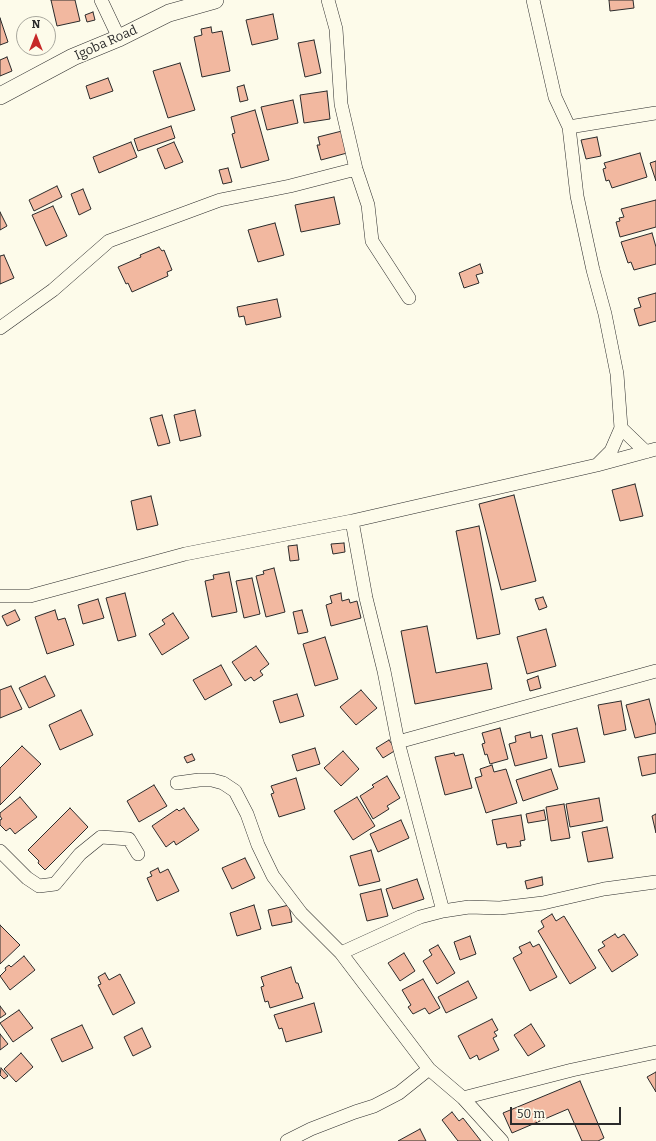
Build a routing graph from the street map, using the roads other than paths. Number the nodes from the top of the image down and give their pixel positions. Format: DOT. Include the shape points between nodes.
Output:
graph roads {
  1 [pos="101,0"];
  2 [pos="215,0"];
  3 [pos="328,0"];
  4 [pos="532,0"];
  5 [pos="119,38"];
  6 [pos="0,96"];
  7 [pos="656,113"];
  8 [pos="569,127"];
  9 [pos="356,169"];
  10 [pos="409,298"];
  11 [pos="0,328"];
  12 [pos="621,428"];
  13 [pos="651,451"];
  14 [pos="597,465"];
  15 [pos="352,521"];
  16 [pos="0,596"];
  17 [pos="656,671"];
  18 [pos="398,742"];
  19 [pos="177,783"];
  20 [pos="0,851"];
  21 [pos="138,854"];
  22 [pos="656,882"];
  23 [pos="444,911"];
  24 [pos="341,953"];
  25 [pos="656,1052"];
  26 [pos="429,1069"];
  27 [pos="463,1098"];
  28 [pos="287,1141"];
  29 [pos="502,1141"];
  1 -- 5 [label="street"];
  2 -- 5 [label="street, Igoba Road" via="169,13"];
  3 -- 9 [label="street" via="336,29 342,104"];
  4 -- 8 [label="street" via="555,97"];
  5 -- 6 [label="street, Igoba Road" via="73,58"];
  7 -- 8 [label="street"];
  8 -- 12 [label="street" via="577,196 617,374"];
  9 -- 10 [label="street" via="368,205 372,241"];
  9 -- 11 [label="street" via="220,200 109,241 53,290"];
  12 -- 13 [label="street"];
  12 -- 14 [label="street" via="611,450"];
  13 -- 14 [label="street"];
  14 -- 15 [label="street"];
  15 -- 16 [label="street" via="185,554 30,596"];
  15 -- 18 [label="street"];
  17 -- 18 [label="street"];
  18 -- 23 [label="street"];
  19 -- 24 [label="street" via="212,780 223,783 235,791 273,876 301,913"];
  20 -- 21 [label="street" via="27,878 39,886 55,884 80,854 101,837 129,839"];
  22 -- 23 [label="street" via="604,889 543,903"];
  23 -- 24 [label="street" via="420,917"];
  24 -- 26 [label="street"];
  25 -- 27 [label="street"];
  26 -- 27 [label="street"];
  26 -- 28 [label="street" via="399,1093 374,1106 311,1129"];
  27 -- 29 [label="street"];
}
